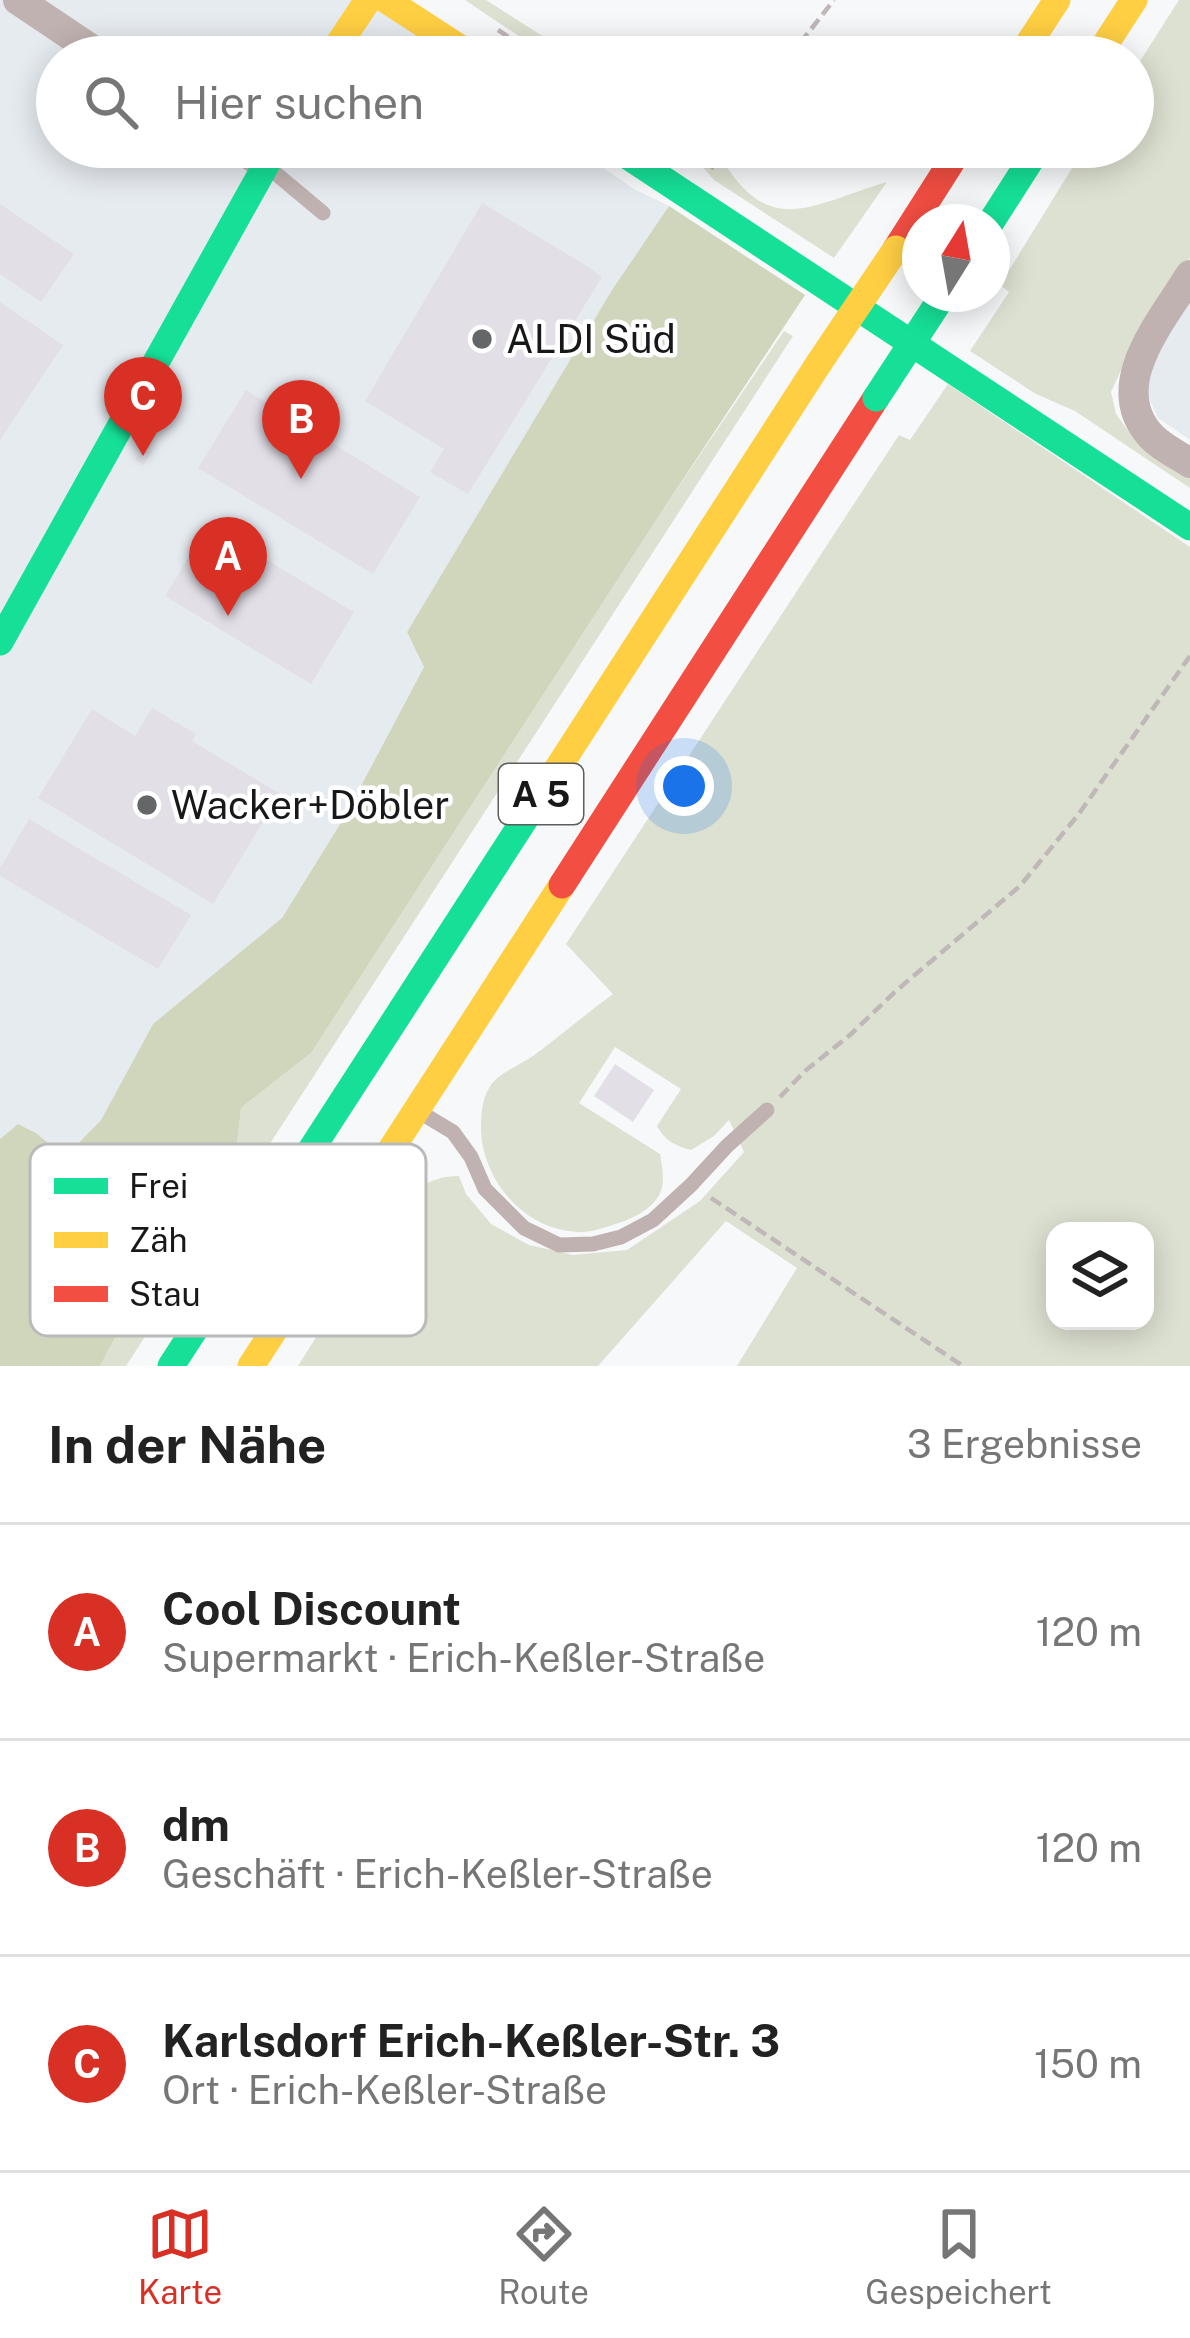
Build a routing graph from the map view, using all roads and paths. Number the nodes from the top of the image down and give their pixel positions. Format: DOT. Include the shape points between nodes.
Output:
graph roads {
  1 [pos="18,0"];
  2 [pos="368,0"];
  3 [pos="386,0"];
  4 [pos="834,0"];
  5 [pos="1057,0"];
  6 [pos="1134,0"];
  7 [pos="72,36"];
  8 [pos="344,36"];
  9 [pos="442,36"];
  10 [pos="806,36"];
  11 [pos="1034,36"];
  12 [pos="1111,36"];
  13 [pos="264,168"];
  14 [pos="282,168"];
  15 [pos="646,168"];
  16 [pos="712,168"];
  17 [pos="948,168"];
  18 [pos="1026,168"];
  19 [pos="704,179"];
  20 [pos="1003,204"];
  21 [pos="322,212"];
  22 [pos="1190,275"];
  23 [pos="932,312"];
  24 [pos="1190,463"];
  25 [pos="1190,527"];
  26 [pos="0,642"];
  27 [pos="1190,656"];
  28 [pos="417,1110"];
  29 [pos="767,1110"];
  30 [pos="314,1144"];
  31 [pos="395,1144"];
  32 [pos="691,1185"];
  33 [pos="190,1336"];
  34 [pos="270,1336"];
  35 [pos="171,1366"];
  36 [pos="251,1366"];
  37 [pos="964,1366"];
  1 -- 7 [label="street"];
  2 -- 8 [label="main road"];
  3 -- 9 [label="main road"];
  4 -- 10 [label="path"];
  5 -- 11 [label="main road"];
  6 -- 12 [label="main road"];
  13 -- 26 [label="main road"];
  14 -- 21 [label="lane"];
  15 -- 25 [label="main road"];
  16 -- 19 [label="path"];
  17 -- 30 [label="main road, A 5, bridge"];
  18 -- 20 [label="main road"];
  22 -- 24 [label="street" via="1133,380 1142,423"];
  23 -- 28 [label="main road, A 5, bridge"];
  27 -- 29 [label="path" via="1020,886"];
  28 -- 31 [label="main road, A 5"];
  28 -- 32 [label="lane" via="453,1132 485,1189 524,1228 559,1245 621,1237"];
  29 -- 32 [label="lane"];
  32 -- 37 [label="path"];
  33 -- 35 [label="main road, A 5, bridge"];
  34 -- 36 [label="main road, A 5"];
}
